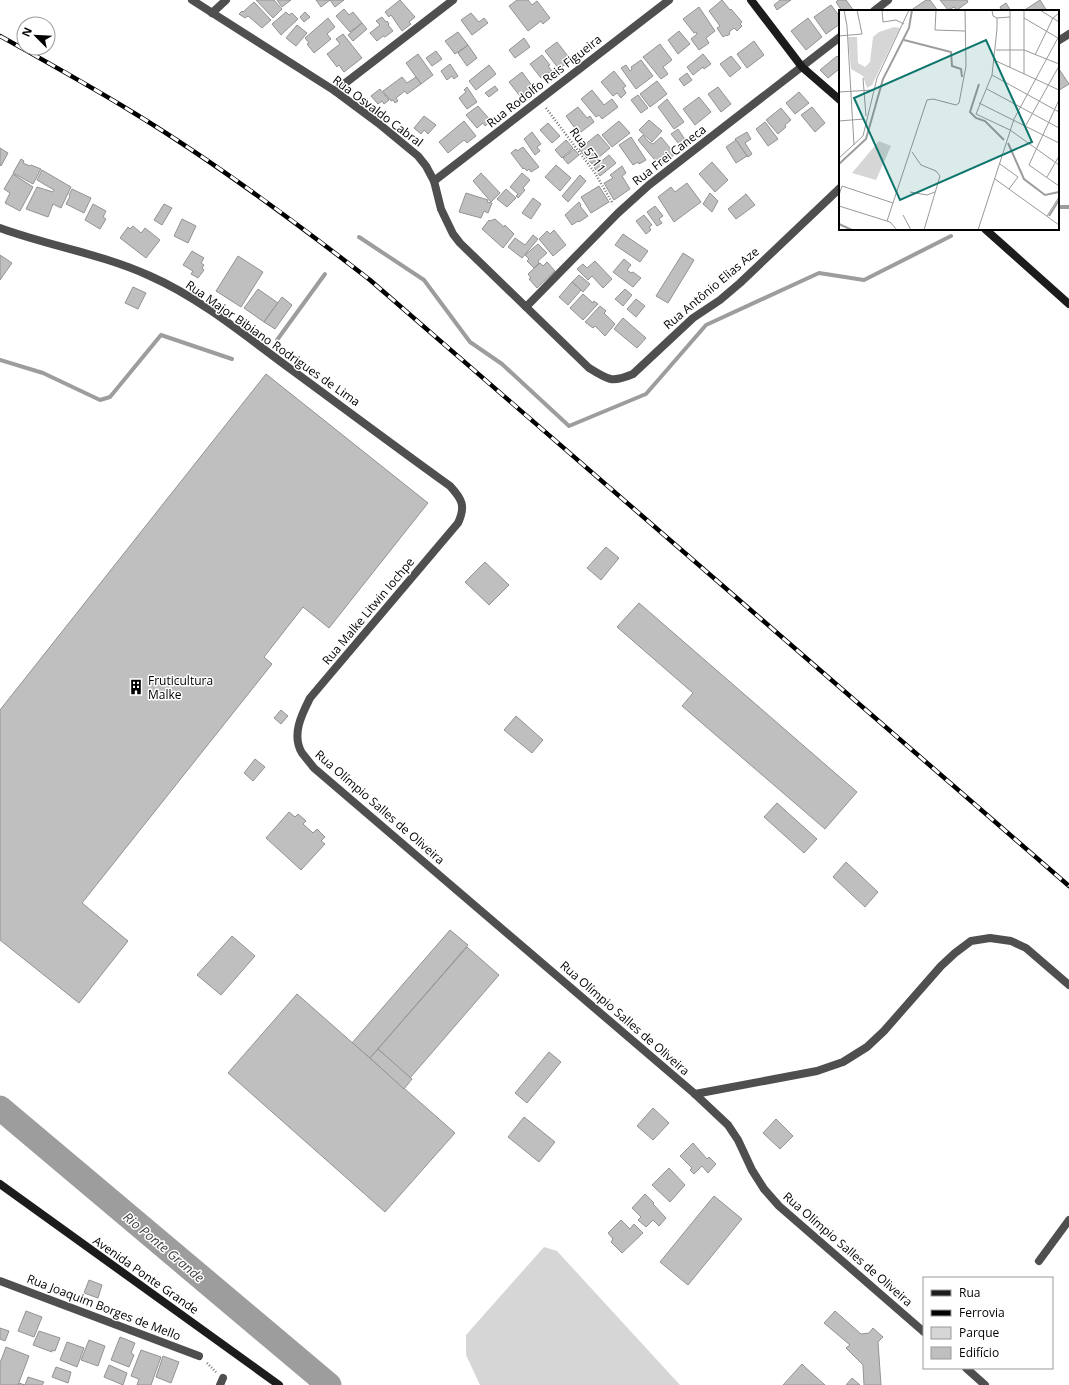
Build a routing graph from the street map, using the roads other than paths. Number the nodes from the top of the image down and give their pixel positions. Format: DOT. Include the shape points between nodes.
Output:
graph roads {
  1 [pos="192,0"];
  2 [pos="226,0"];
  3 [pos="453,0"];
  4 [pos="669,0"];
  5 [pos="751,0"];
  6 [pos="888,0"];
  7 [pos="875,10"];
  8 [pos="212,13"];
  9 [pos="1069,34"];
  10 [pos="839,38"];
  11 [pos="1059,40"];
  12 [pos="802,67"];
  13 [pos="335,91"];
  14 [pos="839,99"];
  15 [pos="434,181"];
  16 [pos="839,189"];
  17 [pos="0,228"];
  18 [pos="986,230"];
  19 [pos="1069,304"];
  20 [pos="526,307"];
  21 [pos="610,379"];
  22 [pos="462,504"];
  23 [pos="298,736"];
  24 [pos="1069,985"];
  25 [pos="695,1094"];
  26 [pos="0,1184"];
  27 [pos="1069,1220"];
  28 [pos="1040,1261"];
  29 [pos="0,1281"];
  30 [pos="923,1331"];
  31 [pos="199,1356"];
  32 [pos="967,1369"];
  33 [pos="279,1385"];
  34 [pos="985,1385"];
  1 -- 8 [label="street, Rua Osvaldo Cabral"];
  2 -- 8 [label="street"];
  3 -- 13 [label="street"];
  4 -- 15 [label="street, Rua Rodolfo Reis Figueira"];
  5 -- 12 [label="street"];
  6 -- 7 [label="street"];
  8 -- 13 [label="street, Rua Osvaldo Cabral"];
  9 -- 11 [label="street"];
  10 -- 12 [label="street, Rua Frei Caneca"];
  12 -- 14 [label="street"];
  12 -- 20 [label="street, Rua Frei Caneca" via="649,185"];
  13 -- 15 [label="street, Rua Osvaldo Cabral" via="418,156"];
  15 -- 20 [label="street, Rua Osvaldo Cabral" via="441,210 460,243"];
  16 -- 21 [label="street, Rua Antônio Elias Aze" via="740,283 693,318 632,374 620,379"];
  17 -- 22 [label="street, Rua Major Bibiano Rodrigues de Lima" via="115,262 189,296 450,486"];
  18 -- 19 [label="street"];
  20 -- 21 [label="street, Rua Osvaldo Cabral" via="589,368"];
  22 -- 23 [label="street, Rua Malke Litwin Iochpe" via="458,523 310,698 300,719"];
  23 -- 25 [label="street, Rua Olímpio Salles de Oliveira" via="301,751 314,768"];
  24 -- 25 [label="street" via="1026,948 1011,941 990,938 971,941 955,952 884,1031 843,1062 817,1072"];
  25 -- 30 [label="street, Rua Olímpio Salles de Oliveira" via="728,1125 764,1189 779,1206"];
  26 -- 33 [label="street, Avenida Ponte Grande"];
  27 -- 28 [label="street"];
  29 -- 31 [label="street, Rua Joaquim Borges de Mello"];
  32 -- 34 [label="street"];
}
